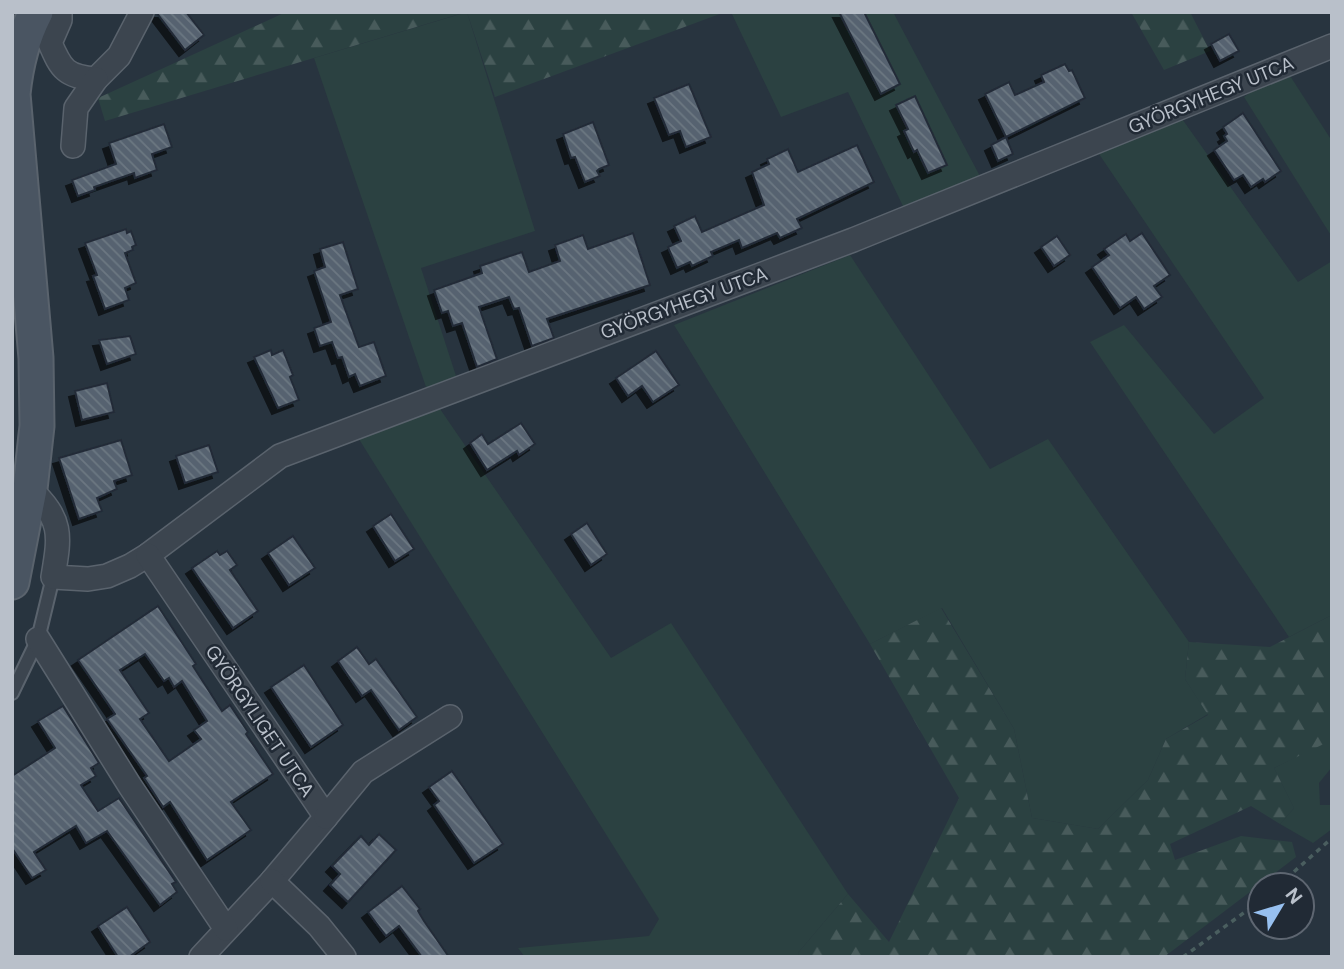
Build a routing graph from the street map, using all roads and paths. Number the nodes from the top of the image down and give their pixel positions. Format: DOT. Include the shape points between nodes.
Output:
graph roads {
  1 [pos="36,12"];
  2 [pos="60,12"];
  3 [pos="142,12"];
  4 [pos="1332,46"];
  5 [pos="96,79"];
  6 [pos="12,94"];
  7 [pos="73,146"];
  8 [pos="30,489"];
  9 [pos="148,555"];
  10 [pos="53,577"];
  11 [pos="12,582"];
  12 [pos="38,639"];
  13 [pos="12,693"];
  14 [pos="450,717"];
  15 [pos="326,817"];
  16 [pos="1332,838"];
  17 [pos="1295,871"];
  18 [pos="272,881"];
  19 [pos="1246,911"];
  20 [pos="226,929"];
  21 [pos="201,957"];
  22 [pos="344,957"];
  23 [pos="1183,957"];
  1 -- 6 [label="main road" via="16,63"];
  2 -- 5 [label="street" via="50,43 60,66 81,78"];
  3 -- 5 [label="street" via="119,56"];
  4 -- 9 [label="street, GYÖRGYHEGY UTCA" via="853,240 280,456"];
  5 -- 7 [label="street" via="76,108"];
  6 -- 8 [label="main road" via="36,358 37,426"];
  8 -- 10 [label="street" via="55,518 59,542"];
  8 -- 11 [label="main road"];
  9 -- 10 [label="street, GYÖRGYHEGY UTCA" via="107,576"];
  9 -- 15 [label="street, GYÖRGYLIGET UTCA"];
  10 -- 12 [label="lane"];
  12 -- 13 [label="lane"];
  12 -- 20 [label="street"];
  14 -- 15 [label="street" via="363,772"];
  15 -- 18 [label="street, GYÖRGYLIGET UTCA"];
  16 -- 17 [label="path"];
  18 -- 20 [label="street, GYÖRGYLIGET UTCA"];
  18 -- 22 [label="street"];
  19 -- 23 [label="path"];
  20 -- 21 [label="street, GYÖRGYLIGET UTCA"];
}
